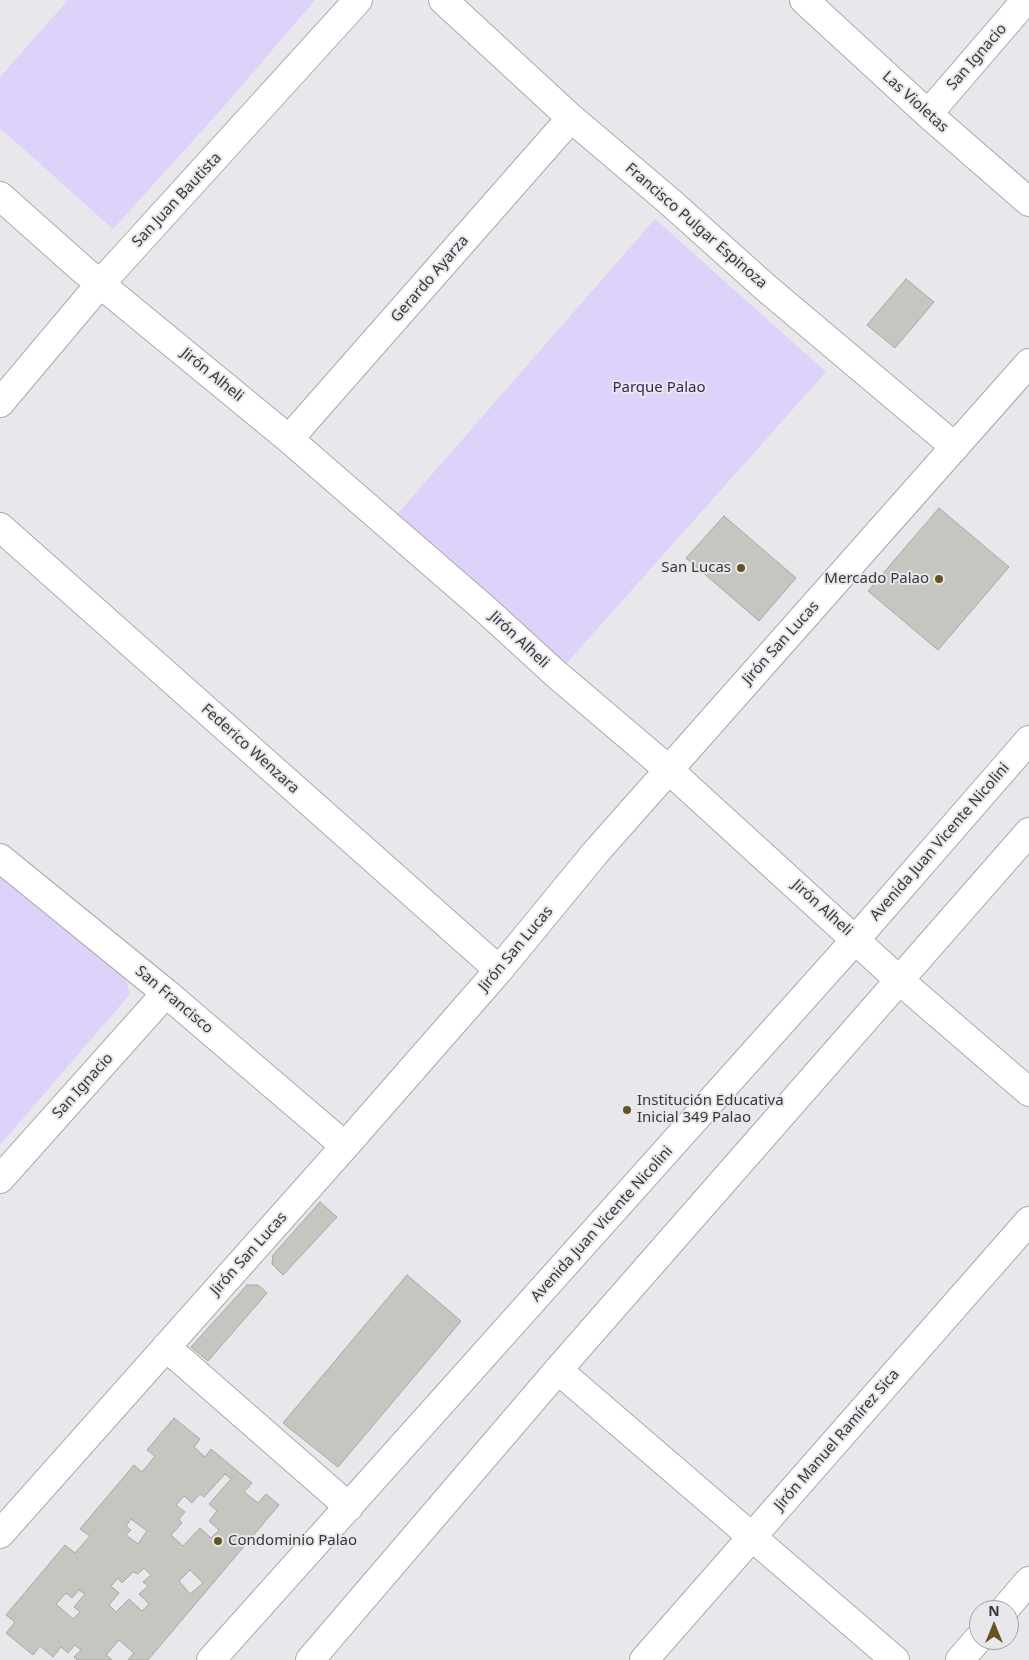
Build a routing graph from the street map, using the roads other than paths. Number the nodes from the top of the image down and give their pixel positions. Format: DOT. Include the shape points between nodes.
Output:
graph roads {
  1 [pos="358,0"];
  2 [pos="443,0"];
  3 [pos="804,0"];
  4 [pos="1026,0"];
  5 [pos="928,114"];
  6 [pos="571,118"];
  7 [pos="0,196"];
  8 [pos="1029,202"];
  9 [pos="100,284"];
  10 [pos="1029,363"];
  11 [pos="0,403"];
  12 [pos="289,439"];
  13 [pos="955,447"];
  14 [pos="0,527"];
  15 [pos="1029,740"];
  16 [pos="669,770"];
  17 [pos="1029,832"];
  18 [pos="0,858"];
  19 [pos="856,939"];
  20 [pos="499,970"];
  21 [pos="899,980"];
  22 [pos="166,992"];
  23 [pos="1029,1092"];
  24 [pos="345,1146"];
  25 [pos="0,1179"];
  26 [pos="1029,1221"];
  27 [pos="166,1347"];
  28 [pos="558,1370"];
  29 [pos="349,1507"];
  30 [pos="0,1534"];
  31 [pos="752,1537"];
  32 [pos="1029,1581"];
  33 [pos="1013,1600"];
  34 [pos="969,1650"];
  35 [pos="211,1660"];
  36 [pos="310,1660"];
  37 [pos="644,1660"];
  38 [pos="895,1660"];
  39 [pos="960,1660"];
  1 -- 9 [label="street, San Juan Bautista"];
  2 -- 6 [label="street, Francisco Pulgar Espinoza"];
  3 -- 5 [label="street, Las Violetas"];
  4 -- 5 [label="street, San Ignacio"];
  5 -- 8 [label="street, Las Violetas"];
  6 -- 12 [label="street, Gerardo Ayarza"];
  6 -- 13 [label="street, Francisco Pulgar Espinoza"];
  7 -- 9 [label="street, Jirón Alheli"];
  9 -- 11 [label="street, San Juan Bautista"];
  9 -- 12 [label="street, Jirón Alheli"];
  10 -- 13 [label="street, Jirón San Lucas"];
  12 -- 16 [label="street, Jirón Alheli"];
  13 -- 16 [label="street, Jirón San Lucas"];
  14 -- 20 [label="street, Federico Wenzara"];
  15 -- 19 [label="street, Avenida Juan Vicente Nicolini"];
  16 -- 19 [label="street, Jirón Alheli"];
  16 -- 20 [label="street, Jirón San Lucas" via="596,852"];
  17 -- 21 [label="street"];
  18 -- 22 [label="street, San Francisco"];
  19 -- 21 [label="street, Jirón Alheli"];
  19 -- 29 [label="street, Avenida Juan Vicente Nicolini"];
  20 -- 24 [label="street, Jirón San Lucas"];
  21 -- 23 [label="street, Jirón Alheli"];
  21 -- 28 [label="street"];
  22 -- 24 [label="street, San Francisco"];
  22 -- 25 [label="street, San Ignacio"];
  24 -- 27 [label="street, Jirón San Lucas"];
  26 -- 31 [label="street, Jirón Manuel Ramírez Sica"];
  27 -- 29 [label="street"];
  27 -- 30 [label="street, Jirón San Lucas"];
  28 -- 31 [label="street"];
  28 -- 36 [label="street"];
  29 -- 35 [label="street, Avenida Juan Vicente Nicolini"];
  31 -- 37 [label="street, Jirón Manuel Ramírez Sica"];
  31 -- 38 [label="street"];
  32 -- 33 [label="street"];
  34 -- 39 [label="street"];
}
